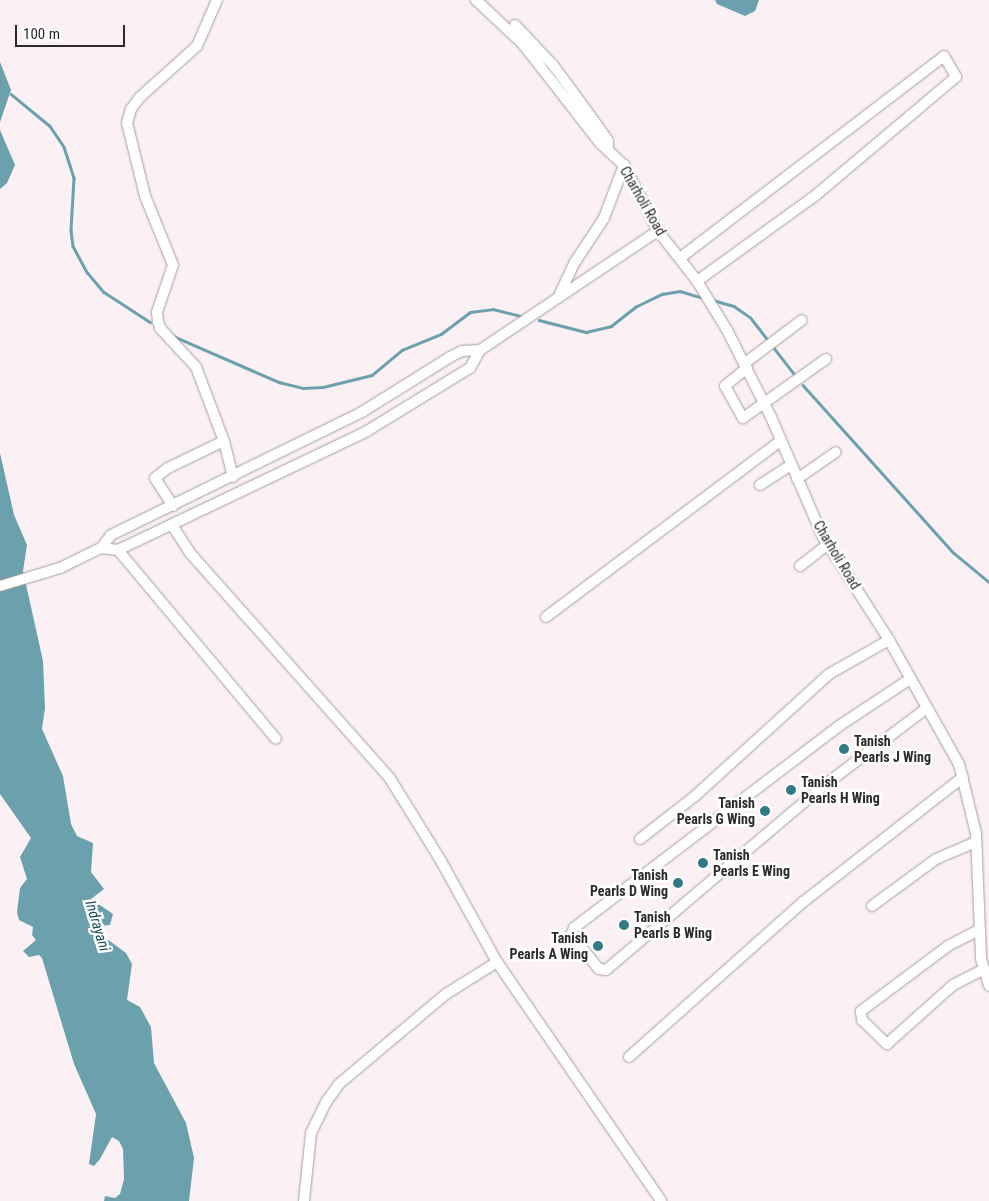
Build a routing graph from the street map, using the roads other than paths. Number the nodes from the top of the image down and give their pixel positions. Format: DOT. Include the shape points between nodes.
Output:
graph roads {
  1 [pos="217,0"];
  2 [pos="476,0"];
  3 [pos="486,0"];
  4 [pos="608,149"];
  5 [pos="624,165"];
  6 [pos="658,231"];
  7 [pos="680,258"];
  8 [pos="696,281"];
  9 [pos="558,298"];
  10 [pos="802,320"];
  11 [pos="480,350"];
  12 [pos="826,359"];
  13 [pos="746,365"];
  14 [pos="765,405"];
  15 [pos="224,441"];
  16 [pos="780,441"];
  17 [pos="836,452"];
  18 [pos="791,465"];
  19 [pos="234,477"];
  20 [pos="797,479"];
  21 [pos="760,485"];
  22 [pos="173,506"];
  23 [pos="172,525"];
  24 [pos="828,544"];
  25 [pos="101,548"];
  26 [pos="118,550"];
  27 [pos="800,566"];
  28 [pos="0,586"];
  29 [pos="546,617"];
  30 [pos="888,640"];
  31 [pos="910,679"];
  32 [pos="927,708"];
  33 [pos="276,739"];
  34 [pos="963,777"];
  35 [pos="640,839"];
  36 [pos="976,842"];
  37 [pos="872,906"];
  38 [pos="982,936"];
  39 [pos="497,962"];
  40 [pos="982,970"];
  41 [pos="989,986"];
  42 [pos="629,1057"];
  43 [pos="304,1201"];
  44 [pos="661,1201"];
  1 -- 15 [label="street" via="197,46 140,96 127,123 146,196 173,265 157,312 160,328 196,367"];
  2 -- 4 [label="street, Charholi Road" via="522,43"];
  3 -- 4 [label="street, Charholi Road" via="552,65 608,142"];
  4 -- 5 [label="street, Charholi Road"];
  5 -- 6 [label="street, Charholi Road"];
  5 -- 9 [label="street" via="604,218 575,262"];
  6 -- 7 [label="street, Charholi Road"];
  6 -- 9 [label="street"];
  7 -- 8 [label="street, Charholi Road"];
  7 -- 8 [label="street" via="944,56 956,77 816,195"];
  8 -- 13 [label="street, Charholi Road"];
  9 -- 11 [label="street"];
  10 -- 13 [label="street"];
  11 -- 19 [label="street" via="462,351 450,357 362,412"];
  11 -- 23 [label="street" via="470,368 390,420"];
  12 -- 14 [label="street"];
  13 -- 14 [label="street, Charholi Road"];
  13 -- 14 [label="street" via="727,382 727,391 743,418"];
  14 -- 16 [label="street, Charholi Road"];
  15 -- 19 [label="street"];
  15 -- 22 [label="street" via="155,478"];
  16 -- 18 [label="street, Charholi Road"];
  16 -- 29 [label="street"];
  17 -- 20 [label="street"];
  18 -- 20 [label="street, Charholi Road"];
  18 -- 21 [label="street"];
  19 -- 22 [label="street"];
  20 -- 24 [label="street, Charholi Road"];
  22 -- 25 [label="street" via="111,535"];
  23 -- 26 [label="street"];
  23 -- 39 [label="street" via="190,553 389,777 441,860"];
  24 -- 27 [label="street"];
  24 -- 30 [label="street, Charholi Road"];
  25 -- 26 [label="street"];
  25 -- 28 [label="street" via="60,568"];
  26 -- 33 [label="street"];
  30 -- 31 [label="street, Charholi Road"];
  30 -- 35 [label="street" via="830,674 695,796"];
  31 -- 32 [label="street, Charholi Road"];
  31 -- 32 [label="street" via="839,726 574,928 571,935 599,969 606,970 818,790"];
  32 -- 34 [label="street, Charholi Road"];
  34 -- 36 [label="street, Charholi Road"];
  34 -- 42 [label="street" via="803,902"];
  36 -- 37 [label="street" via="936,859"];
  36 -- 38 [label="street, Charholi Road"];
  38 -- 40 [label="street, Charholi Road"];
  38 -- 40 [label="street" via="948,946 861,1011 862,1020 887,1044 953,985"];
  39 -- 43 [label="street" via="446,994 339,1084 311,1133"];
  39 -- 44 [label="street"];
  40 -- 41 [label="street, Charholi Road"];
}
